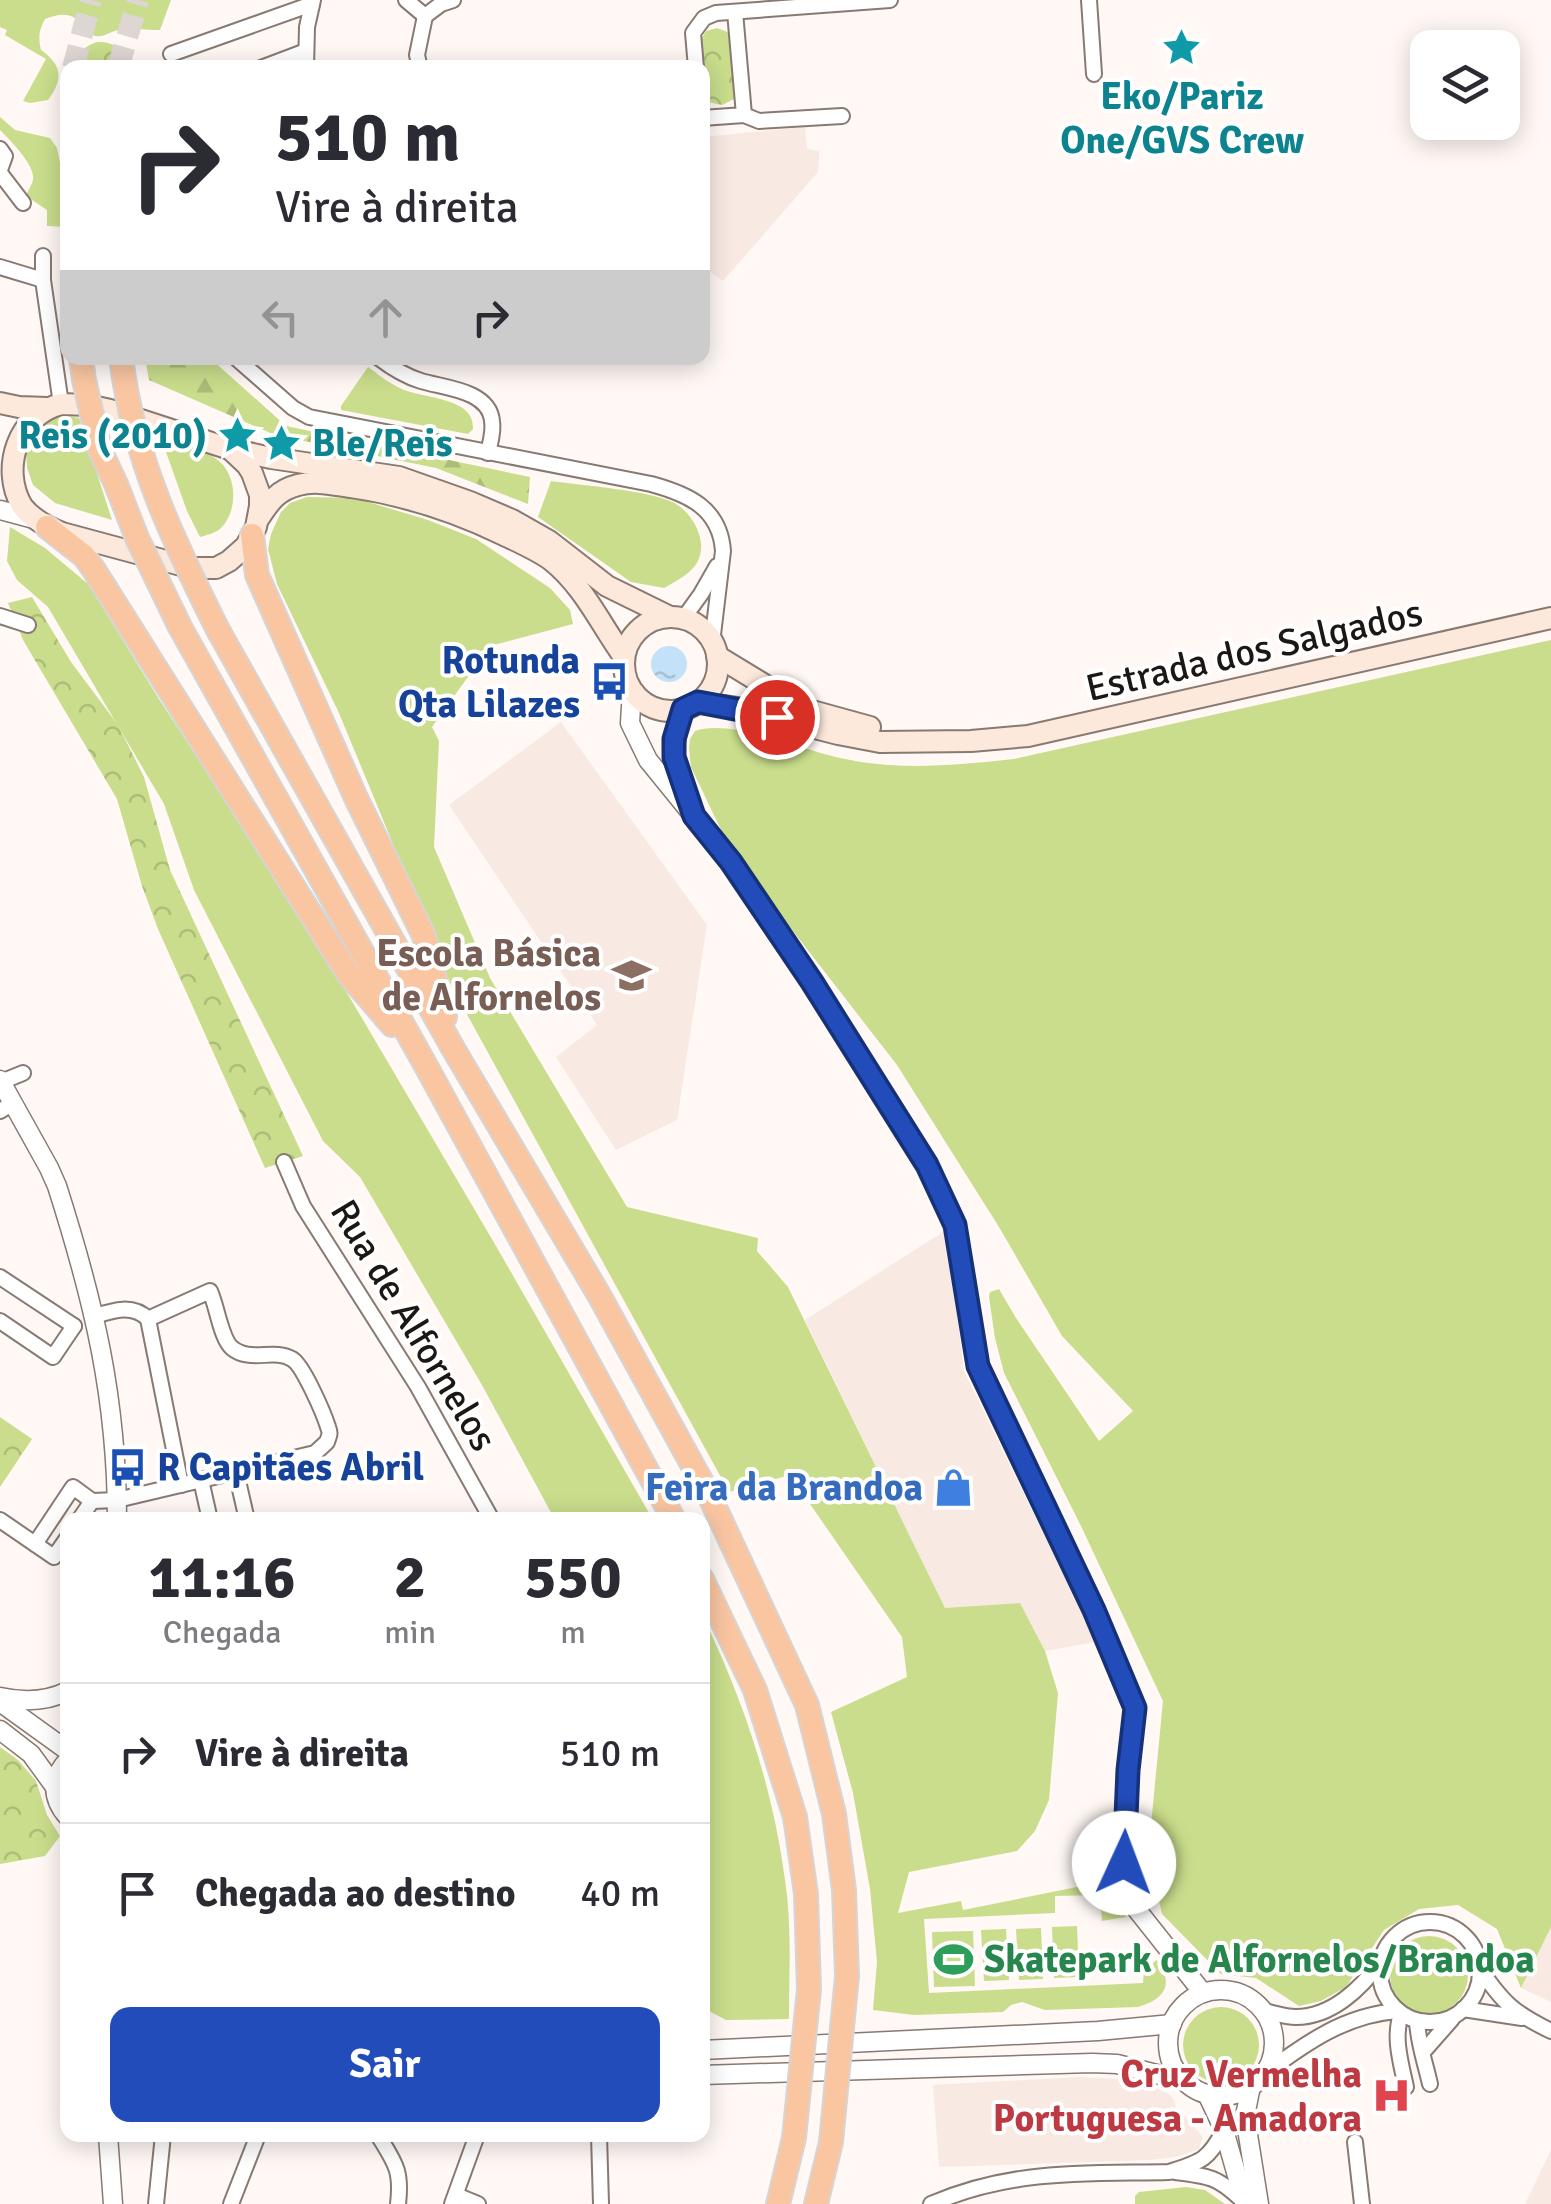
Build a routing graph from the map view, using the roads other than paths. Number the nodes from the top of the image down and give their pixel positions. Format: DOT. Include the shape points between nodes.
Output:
graph roads {
  1 [pos="406,0"];
  2 [pos="454,0"];
  3 [pos="890,0"];
  4 [pos="1089,0"];
  5 [pos="865,1"];
  6 [pos="312,2"];
  7 [pos="789,4"];
  8 [pos="712,10"];
  9 [pos="735,12"];
  10 [pos="426,16"];
  11 [pos="306,51"];
  12 [pos="171,54"];
  13 [pos="282,60"];
  14 [pos="306,60"];
  15 [pos="418,60"];
  16 [pos="695,60"];
  17 [pos="1094,74"];
  18 [pos="744,115"];
  19 [pos="842,116"];
  20 [pos="710,117"];
  21 [pos="0,149"];
  22 [pos="0,171"];
  23 [pos="22,203"];
  24 [pos="43,256"];
  25 [pos="0,267"];
  26 [pos="43,280"];
  27 [pos="83,365"];
  28 [pos="122,365"];
  29 [pos="244,365"];
  30 [pos="390,365"];
  31 [pos="0,403"];
  32 [pos="54,406"];
  33 [pos="0,447"];
  34 [pos="230,449"];
  35 [pos="488,453"];
  36 [pos="7,477"];
  37 [pos="0,510"];
  38 [pos="42,524"];
  39 [pos="255,527"];
  40 [pos="723,552"];
  41 [pos="0,616"];
  42 [pos="677,618"];
  43 [pos="1551,618"];
  44 [pos="28,625"];
  45 [pos="715,650"];
  46 [pos="624,657"];
  47 [pos="632,691"];
  48 [pos="691,706"];
  49 [pos="970,741"];
  50 [pos="694,816"];
  51 [pos="454,1050"];
  52 [pos="426,1066"];
  53 [pos="23,1072"];
  54 [pos="1,1081"];
  55 [pos="6,1106"];
  56 [pos="284,1162"];
  57 [pos="0,1276"];
  58 [pos="96,1319"];
  59 [pos="148,1319"];
  60 [pos="0,1322"];
  61 [pos="74,1326"];
  62 [pos="236,1472"];
  63 [pos="201,1480"];
  64 [pos="182,1485"];
  65 [pos="92,1501"];
  66 [pos="117,1510"];
  67 [pos="84,1512"];
  68 [pos="208,1512"];
  69 [pos="245,1512"];
  70 [pos="488,1512"];
  71 [pos="670,1512"];
  72 [pos="0,1520"];
  73 [pos="34,1544"];
  74 [pos="60,1548"];
  75 [pos="710,1596"];
  76 [pos="60,1694"];
  77 [pos="0,1700"];
  78 [pos="0,1730"];
  79 [pos="60,1744"];
  80 [pos="60,1768"];
  81 [pos="54,1787"];
  82 [pos="60,1806"];
  83 [pos="1380,1962"];
  84 [pos="1480,1969"];
  85 [pos="1203,1993"];
  86 [pos="1264,2012"];
  87 [pos="1399,2012"];
  88 [pos="1459,2012"];
  89 [pos="1526,2019"];
  90 [pos="1417,2020"];
  91 [pos="1172,2024"];
  92 [pos="1551,2031"];
  93 [pos="710,2050"];
  94 [pos="1423,2052"];
  95 [pos="710,2075"];
  96 [pos="1258,2080"];
  97 [pos="1184,2081"];
  98 [pos="1430,2084"];
  99 [pos="1406,2087"];
  100 [pos="1207,2094"];
  101 [pos="1224,2130"];
  102 [pos="109,2142"];
  103 [pos="162,2142"];
  104 [pos="255,2142"];
  105 [pos="382,2142"];
  106 [pos="475,2142"];
  107 [pos="600,2142"];
  108 [pos="1354,2142"];
  109 [pos="1169,2172"];
  110 [pos="957,2198"];
  111 [pos="454,2200"];
  112 [pos="113,2204"];
  113 [pos="156,2204"];
  114 [pos="231,2204"];
  115 [pos="398,2204"];
  116 [pos="478,2204"];
  117 [pos="601,2204"];
  118 [pos="778,2204"];
  119 [pos="816,2204"];
  120 [pos="931,2204"];
  121 [pos="1250,2204"];
  122 [pos="1362,2204"];
  1 -- 10 [label="street"];
  2 -- 10 [label="street"];
  3 -- 5 [label="street"];
  4 -- 17 [label="street"];
  5 -- 7 [label="street"];
  6 -- 11 [label="street"];
  6 -- 12 [label="street"];
  7 -- 9 [label="street"];
  8 -- 9 [label="street"];
  8 -- 16 [label="street" via="693,34"];
  9 -- 18 [label="street"];
  10 -- 15 [label="street"];
  11 -- 13 [label="street"];
  11 -- 14 [label="street"];
  18 -- 19 [label="street"];
  18 -- 20 [label="street"];
  21 -- 22 [label="street" via="6,156"];
  22 -- 23 [label="street"];
  24 -- 26 [label="street"];
  25 -- 26 [label="street"];
  26 -- 32 [label="street"];
  27 -- 52 [label="highway, bridge" via="100,450 180,626"];
  28 -- 51 [label="highway, bridge" via="145,470 173,540"];
  29 -- 35 [label="street" via="308,417"];
  30 -- 35 [label="street" via="481,402 492,420"];
  31 -- 32 [label="main road"];
  32 -- 34 [label="main road" via="110,410"];
  32 -- 36 [label="main road" via="18,436"];
  33 -- 36 [label="main road"];
  34 -- 39 [label="main road" via="257,484"];
  34 -- 42 [label="main road" via="399,477 470,502 549,541 608,586"];
  35 -- 40 [label="street" via="680,492 712,517"];
  36 -- 38 [label="main road" via="21,505"];
  37 -- 38 [label="street"];
  38 -- 39 [label="main road" via="200,569 230,561"];
  38 -- 52 [label="highway" via="94,570 349,974"];
  39 -- 46 [label="main road" via="272,498 297,485 387,492 430,504 551,560"];
  39 -- 51 [label="highway" via="256,575 424,936"];
  40 -- 42 [label="street" via="714,574"];
  40 -- 45 [label="street"];
  41 -- 44 [label="street"];
  42 -- 45 [label="main road" via="695,624"];
  42 -- 46 [label="main road" via="657,619 635,633"];
  43 -- 49 [label="main road, Estrada dos Salgados" via="1028,736"];
  45 -- 48 [label="main road" via="714,682"];
  45 -- 49 [label="main road, Estrada dos Salgados" via="812,711"];
  46 -- 47 [label="main road"];
  47 -- 48 [label="main road" via="655,708"];
  47 -- 50 [label="street" via="630,723 643,753"];
  48 -- 49 [label="main road, Estrada dos Salgados" via="751,711 880,742"];
  48 -- 50 [label="street" via="674,739 674,757"];
  50 -- 85 [label="street" via="812,982 927,1165 955,1225 978,1366 1135,1708 1124,1863 1130,1902"];
  51 -- 119 [label="highway, bridge" via="710,1498 807,1704 834,1814 847,1976 830,2142"];
  52 -- 71 [label="highway"];
  53 -- 54 [label="street"];
  54 -- 55 [label="street"];
  55 -- 58 [label="street" via="57,1186"];
  56 -- 70 [label="street, Rua de Alfornelos" via="303,1206"];
  57 -- 61 [label="street"];
  58 -- 59 [label="street" via="132,1310"];
  58 -- 61 [label="street"];
  58 -- 66 [label="street" via="110,1398"];
  59 -- 62 [label="street" via="210,1291 232,1348 300,1366 328,1442 315,1453"];
  59 -- 64 [label="street"];
  60 -- 61 [label="street" via="53,1357"];
  62 -- 63 [label="street"];
  62 -- 69 [label="street"];
  63 -- 64 [label="street"];
  63 -- 68 [label="street"];
  64 -- 66 [label="street"];
  65 -- 66 [label="street"];
  65 -- 67 [label="street"];
  65 -- 73 [label="street" via="73,1487"];
  72 -- 73 [label="street"];
  73 -- 74 [label="street" via="54,1557"];
  75 -- 118 [label="highway, bridge" via="755,1690 795,1817 806,1894 809,1989 794,2138"];
  76 -- 77 [label="street"];
  77 -- 79 [label="street"];
  78 -- 81 [label="street" via="32,1754"];
  80 -- 81 [label="street"];
  81 -- 82 [label="street"];
  83 -- 84 [label="street" via="1396,1934 1441,1923 1468,1940"];
  83 -- 86 [label="street" via="1352,1995 1330,2008 1294,2018"];
  83 -- 87 [label="street" via="1383,1991"];
  84 -- 88 [label="street" via="1473,1998"];
  84 -- 89 [label="street"];
  85 -- 86 [label="street" via="1237,1992"];
  85 -- 91 [label="street"];
  86 -- 96 [label="street" via="1274,2043"];
  87 -- 90 [label="street"];
  87 -- 96 [label="street" via="1336,2026"];
  87 -- 99 [label="street"];
  88 -- 89 [label="street"];
  88 -- 90 [label="street"];
  88 -- 94 [label="street"];
  89 -- 92 [label="street"];
  90 -- 94 [label="street"];
  91 -- 93 [label="street"];
  91 -- 97 [label="street" via="1171,2060"];
  94 -- 98 [label="street"];
  95 -- 97 [label="street" via="1092,2063"];
  96 -- 100 [label="street" via="1238,2093"];
  96 -- 121 [label="street" via="1244,2116"];
  97 -- 100 [label="street"];
  100 -- 101 [label="street"];
  101 -- 109 [label="street" via="1210,2154"];
  101 -- 121 [label="street"];
  102 -- 112 [label="street"];
  103 -- 113 [label="street"];
  104 -- 114 [label="street"];
  105 -- 115 [label="street" via="398,2170"];
  106 -- 111 [label="street"];
  107 -- 117 [label="street"];
  108 -- 122 [label="street"];
  109 -- 110 [label="street" via="1024,2176"];
  109 -- 121 [label="street" via="1214,2178"];
  110 -- 120 [label="street"];
  111 -- 116 [label="street"];
}
